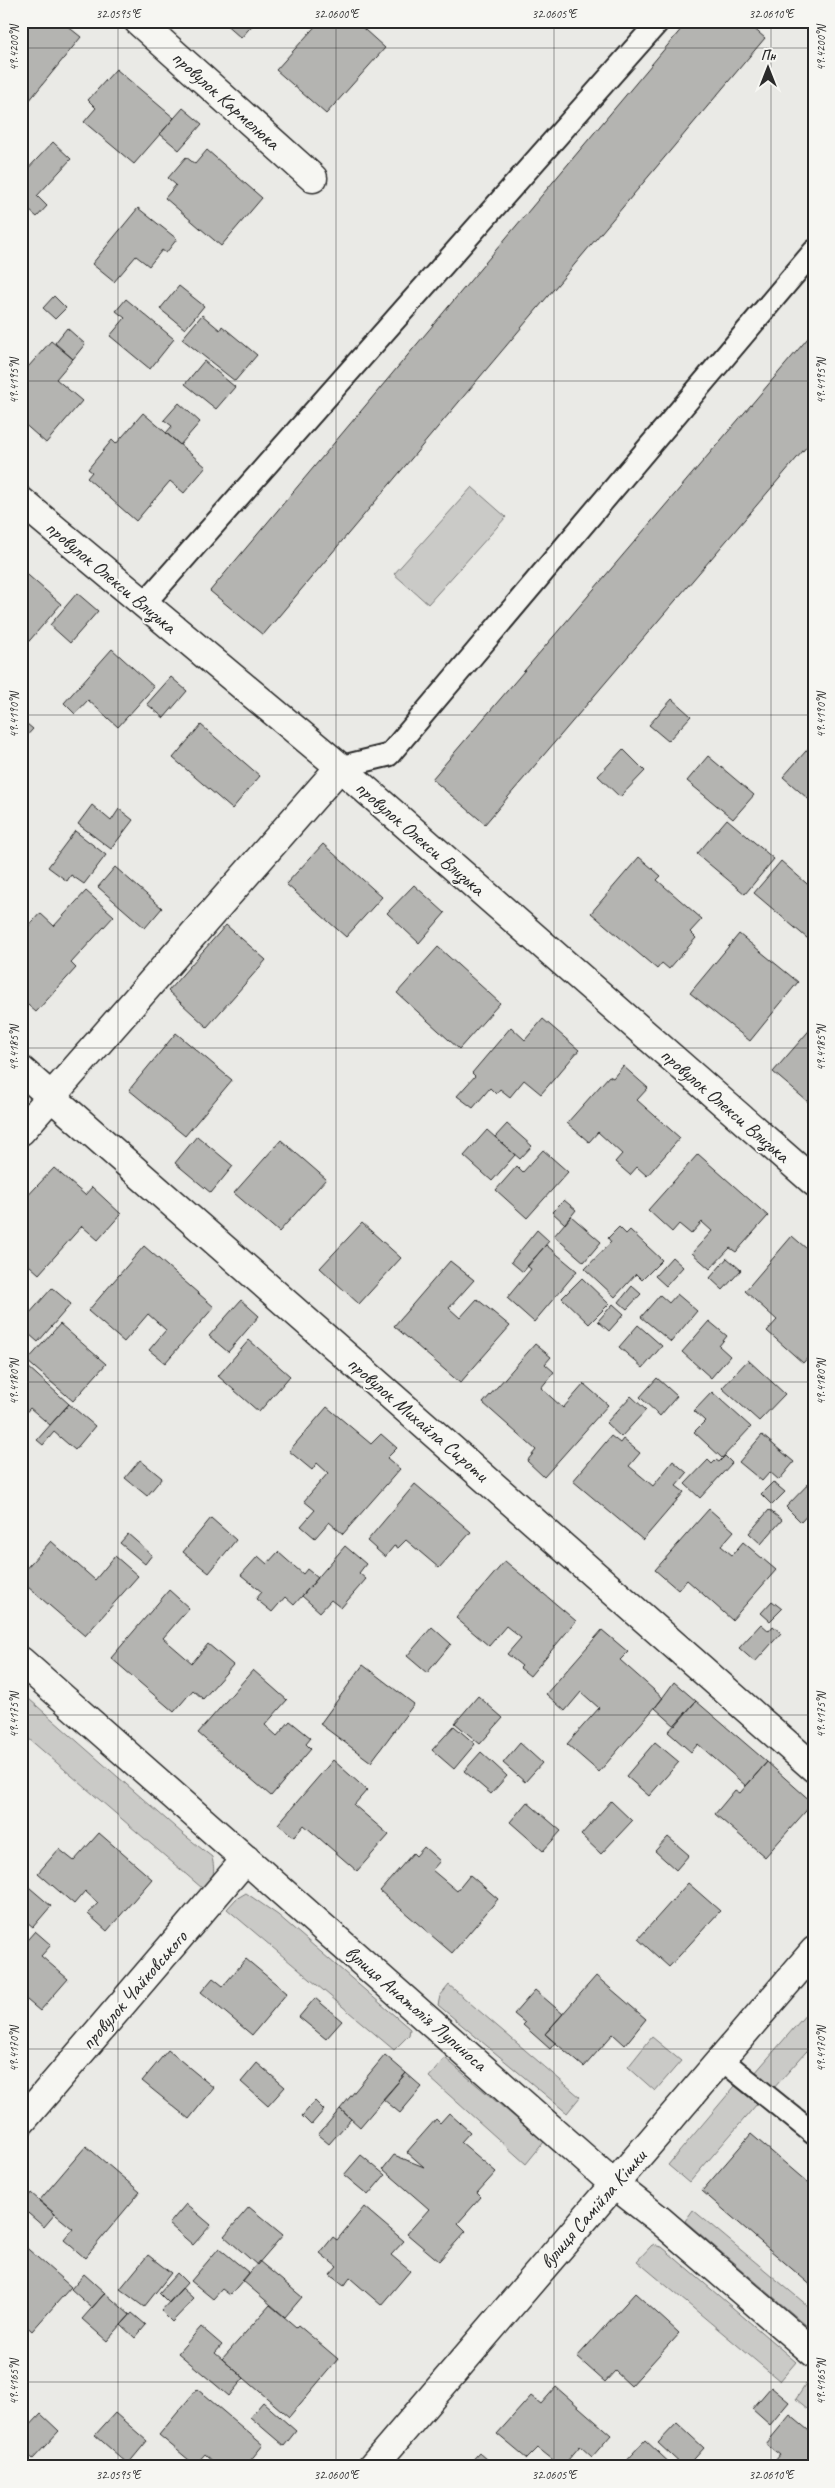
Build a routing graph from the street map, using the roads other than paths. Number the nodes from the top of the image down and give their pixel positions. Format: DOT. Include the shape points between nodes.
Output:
graph roads {
  1 [pos="138,21"];
  2 [pos="659,21"];
  3 [pos="313,178"];
  4 [pos="814,251"];
  5 [pos="21,501"];
  6 [pos="143,605"];
  7 [pos="340,767"];
  8 [pos="21,1070"];
  9 [pos="52,1096"];
  10 [pos="21,1130"];
  11 [pos="814,1182"];
  12 [pos="21,1661"];
  13 [pos="814,1768"];
  14 [pos="246,1858"];
  15 [pos="814,1951"];
  16 [pos="721,2059"];
  17 [pos="21,2122"];
  18 [pos="814,2134"];
  19 [pos="614,2185"];
  20 [pos="814,2353"];
  21 [pos="372,2467"];
  1 -- 3 [label="street, провулок Кармелюка"];
  2 -- 6 [label="lane"];
  4 -- 7 [label="lane" via="389,755"];
  5 -- 6 [label="street, провулок Олекси Влизька"];
  6 -- 7 [label="street, провулок Олекси Влизька"];
  7 -- 9 [label="street"];
  7 -- 11 [label="street, провулок Олекси Влизька"];
  8 -- 9 [label="street, провулок Михайла Сироти"];
  9 -- 10 [label="street"];
  9 -- 13 [label="street, провулок Михайла Сироти"];
  12 -- 14 [label="street, вулиця Анатолія Лупиноса"];
  14 -- 17 [label="street, провулок Чайковського"];
  14 -- 19 [label="street, вулиця Анатолія Лупиноса"];
  15 -- 16 [label="street, вулиця Самійла Кішки"];
  16 -- 18 [label="lane"];
  16 -- 19 [label="street, вулиця Самійла Кішки"];
  19 -- 20 [label="street, вулиця Анатолія Лупиноса" via="661,2221"];
  19 -- 21 [label="street, вулиця Самійла Кішки"];
}
